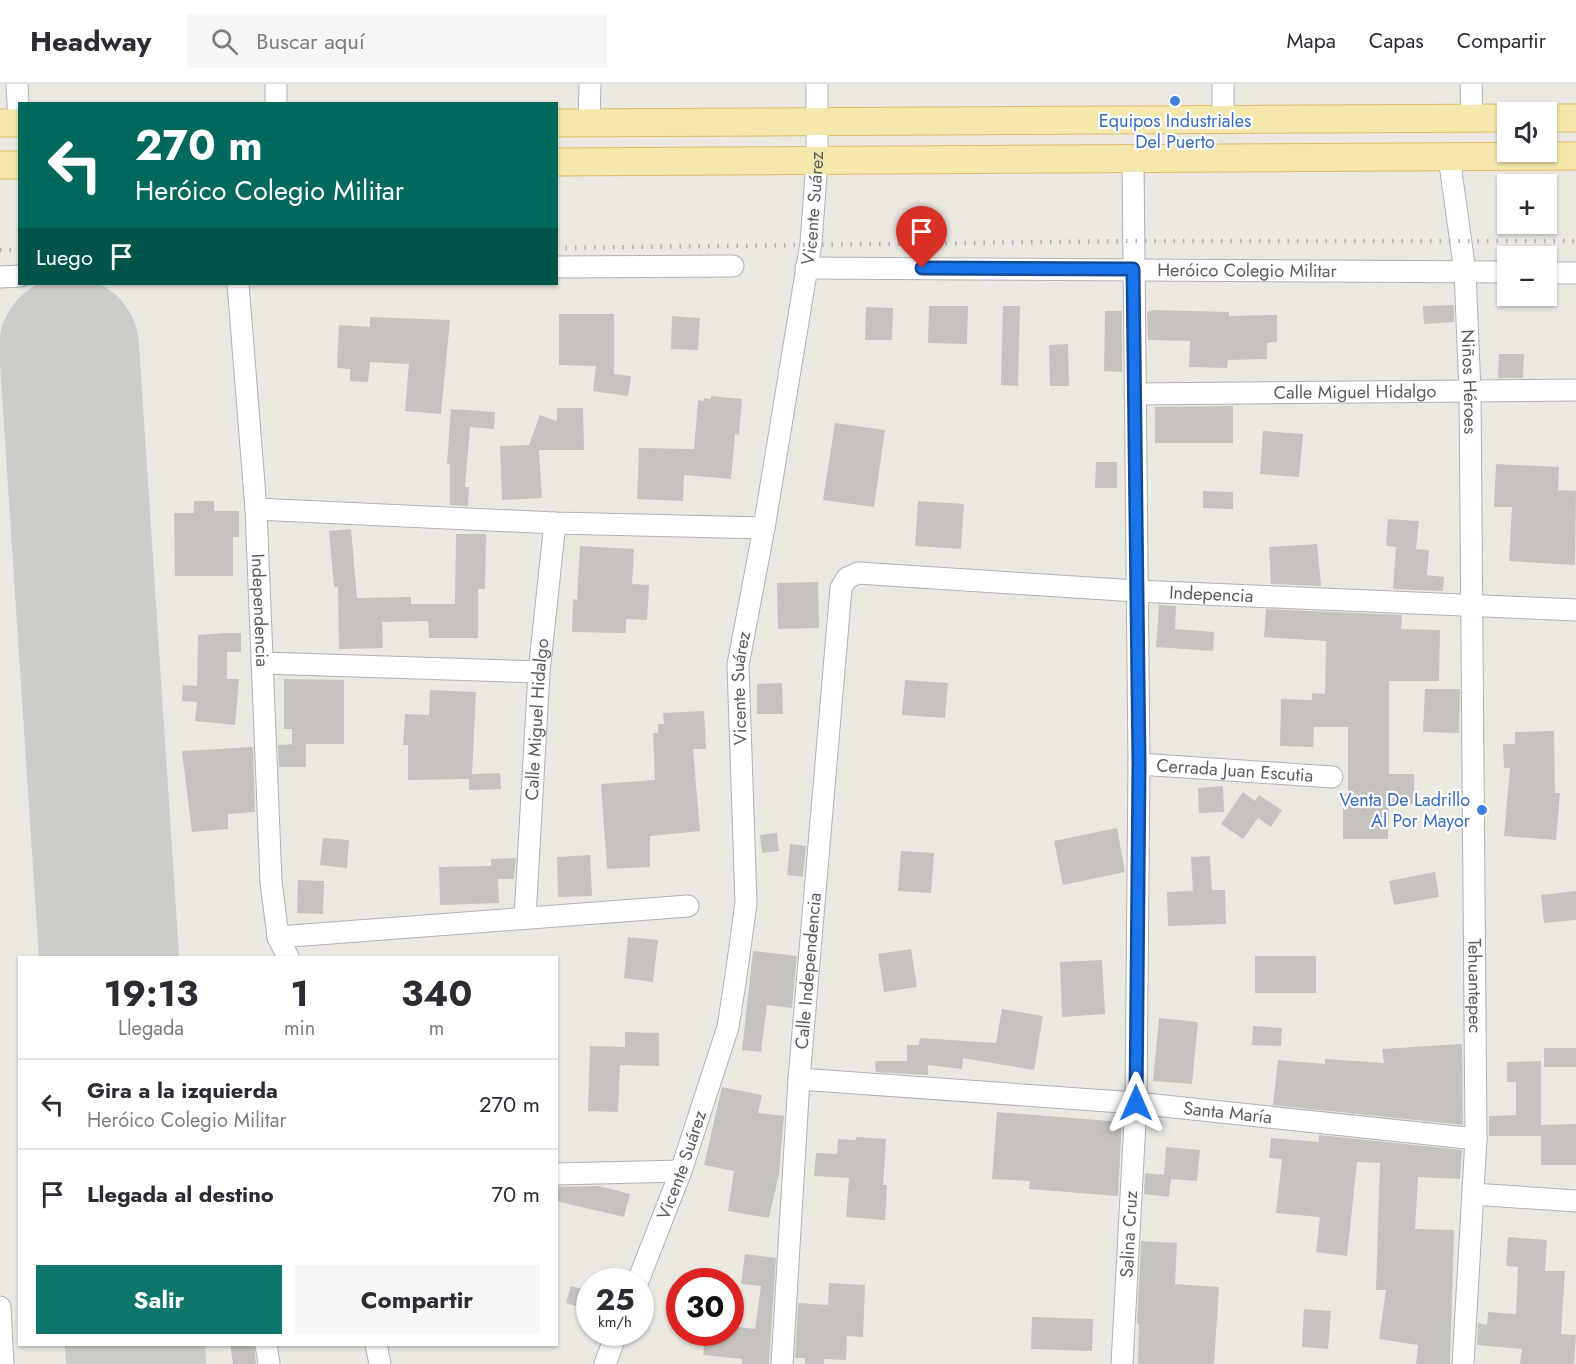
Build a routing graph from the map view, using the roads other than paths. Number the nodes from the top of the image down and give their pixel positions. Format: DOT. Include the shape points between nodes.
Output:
graph roads {
  1 [pos="18,84"];
  2 [pos="276,84"];
  3 [pos="590,84"];
  4 [pos="817,84"];
  5 [pos="1223,84"];
  6 [pos="1471,84"];
  7 [pos="18,102"];
  8 [pos="276,102"];
  9 [pos="1472,118"];
  10 [pos="1497,118"];
  11 [pos="1557,118"];
  12 [pos="1576,118"];
  13 [pos="1223,121"];
  14 [pos="0,123"];
  15 [pos="18,123"];
  16 [pos="558,123"];
  17 [pos="589,123"];
  18 [pos="816,123"];
  19 [pos="1576,156"];
  20 [pos="1449,157"];
  21 [pos="1133,159"];
  22 [pos="817,161"];
  23 [pos="558,162"];
  24 [pos="0,165"];
  25 [pos="18,165"];
  26 [pos="733,266"];
  27 [pos="558,267"];
  28 [pos="806,268"];
  29 [pos="1133,269"];
  30 [pos="1466,272"];
  31 [pos="1497,272"];
  32 [pos="1557,273"];
  33 [pos="1576,273"];
  34 [pos="18,276"];
  35 [pos="0,277"];
  36 [pos="238,285"];
  37 [pos="1576,390"];
  38 [pos="1470,392"];
  39 [pos="1135,394"];
  40 [pos="256,509"];
  41 [pos="555,523"];
  42 [pos="764,528"];
  43 [pos="847,578"];
  44 [pos="1136,591"];
  45 [pos="1471,607"];
  46 [pos="1576,610"];
  47 [pos="262,663"];
  48 [pos="539,672"];
  49 [pos="1139,764"];
  50 [pos="1332,777"];
  51 [pos="688,906"];
  52 [pos="525,917"];
  53 [pos="278,938"];
  54 [pos="287,956"];
  55 [pos="799,1079"];
  56 [pos="1136,1103"];
  57 [pos="1476,1139"];
  58 [pos="681,1171"];
  59 [pos="558,1174"];
  60 [pos="1473,1194"];
  61 [pos="1576,1201"];
  62 [pos="643,1268"];
  63 [pos="0,1306"];
  64 [pos="266,1346"];
  65 [pos="376,1346"];
  66 [pos="611,1346"];
  67 [pos="3,1364"];
  68 [pos="268,1364"];
  69 [pos="380,1364"];
  70 [pos="604,1364"];
  71 [pos="782,1364"];
  72 [pos="1122,1364"];
  73 [pos="1463,1364"];
  1 -- 7 [label="street"];
  2 -- 8 [label="street"];
  3 -- 17 [label="street"];
  4 -- 18 [label="street, Vicente Suárez"];
  5 -- 13 [label="street"];
  6 -- 9 [label="street"];
  9 -- 10 [label="main road"];
  9 -- 13 [label="main road"];
  11 -- 12 [label="main road"];
  13 -- 18 [label="main road"];
  14 -- 15 [label="main road"];
  16 -- 17 [label="main road"];
  17 -- 18 [label="main road"];
  18 -- 22 [label="street, Vicente Suárez"];
  19 -- 20 [label="main road"];
  20 -- 21 [label="main road"];
  20 -- 30 [label="street, Niños Héroes"];
  21 -- 22 [label="main road"];
  21 -- 29 [label="street, Salina Cruz"];
  22 -- 23 [label="main road"];
  22 -- 28 [label="street, Vicente Suárez"];
  24 -- 25 [label="main road"];
  26 -- 27 [label="street"];
  28 -- 29 [label="street, Heróico Colegio Militar"];
  28 -- 42 [label="street, Vicente Suárez"];
  29 -- 30 [label="street, Heróico Colegio Militar"];
  29 -- 39 [label="street, Salina Cruz"];
  30 -- 31 [label="street, Heróico Colegio Militar"];
  30 -- 38 [label="street, Niños Héroes"];
  32 -- 33 [label="street"];
  34 -- 35 [label="street"];
  36 -- 40 [label="street, Independencia"];
  37 -- 38 [label="street, Calle Miguel Hidalgo"];
  38 -- 39 [label="street, Calle Miguel Hidalgo"];
  38 -- 45 [label="street, Niños Héroes"];
  39 -- 44 [label="street, Salina Cruz"];
  40 -- 41 [label="street"];
  40 -- 47 [label="street, Independencia"];
  41 -- 42 [label="street"];
  41 -- 48 [label="street, Calle Miguel Hidalgo"];
  42 -- 58 [label="street, Vicente Suárez" via="738,665 746,903 728,1027"];
  43 -- 44 [label="street, Indepencia" via="858,573"];
  43 -- 55 [label="street, Calle Independencia" via="841,588"];
  44 -- 45 [label="street, Indepencia"];
  44 -- 49 [label="street, Salina Cruz"];
  45 -- 46 [label="street, Indepencia"];
  45 -- 57 [label="street, Tehuantepec"];
  47 -- 48 [label="street"];
  47 -- 53 [label="street, Independencia" via="271,882"];
  48 -- 52 [label="street, Calle Miguel Hidalgo"];
  49 -- 50 [label="street, Cerrada Juan Escutia"];
  49 -- 56 [label="street, Salina Cruz"];
  51 -- 52 [label="street"];
  52 -- 53 [label="street"];
  53 -- 54 [label="street"];
  55 -- 56 [label="street, Santa María"];
  55 -- 71 [label="street, Calle Independencia"];
  56 -- 57 [label="street, Santa María"];
  56 -- 72 [label="street, Salina Cruz"];
  57 -- 60 [label="street, Tehuantepec"];
  58 -- 59 [label="street"];
  58 -- 62 [label="street, Vicente Suárez"];
  60 -- 61 [label="street"];
  60 -- 73 [label="street, Tehuantepec"];
  63 -- 67 [label="street"];
  64 -- 68 [label="street"];
  65 -- 69 [label="street"];
  66 -- 70 [label="street"];
}
